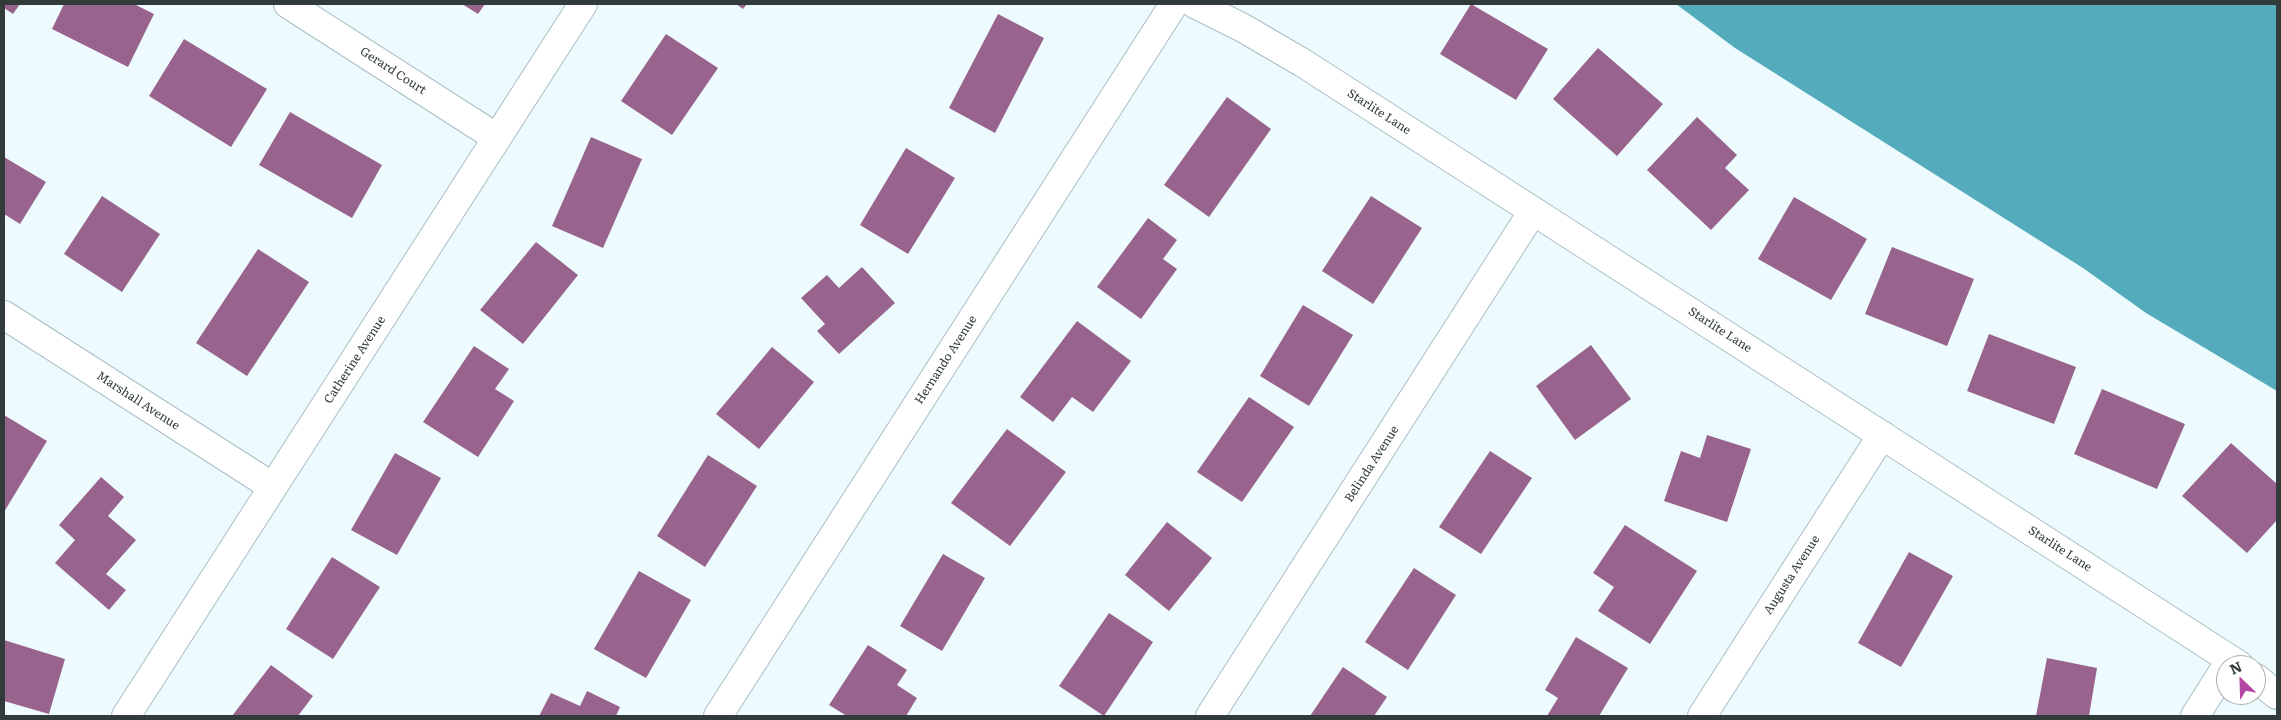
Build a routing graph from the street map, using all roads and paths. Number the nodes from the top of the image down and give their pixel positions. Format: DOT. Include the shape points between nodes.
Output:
graph roads {
  1 [pos="288,4"];
  2 [pos="583,4"];
  3 [pos="1174,4"];
  4 [pos="1195,4"];
  5 [pos="497,138"];
  6 [pos="1534,211"];
  7 [pos="4,315"];
  8 [pos="1882,434"];
  9 [pos="273,487"];
  10 [pos="2217,655"];
  11 [pos="2216,686"];
  12 [pos="2266,686"];
  13 [pos="2277,695"];
  14 [pos="126,716"];
  15 [pos="718,716"];
  16 [pos="1210,716"];
  17 [pos="1702,716"];
  18 [pos="2195,716"];
  1 -- 5 [label="street, Gerard Court"];
  2 -- 5 [label="street, Catherine Avenue"];
  3 -- 15 [label="street, Hernando Avenue"];
  4 -- 6 [label="street, Starlite Lane" via="1303,63"];
  5 -- 9 [label="street, Catherine Avenue"];
  6 -- 8 [label="street, Starlite Lane"];
  6 -- 16 [label="street, Belinda Avenue"];
  7 -- 9 [label="street, Marshall Avenue"];
  8 -- 10 [label="street, Starlite Lane"];
  8 -- 17 [label="street, Augusta Avenue"];
  9 -- 14 [label="street, Catherine Avenue"];
  11 -- 18 [label="street"];
  12 -- 13 [label="street"];
}
